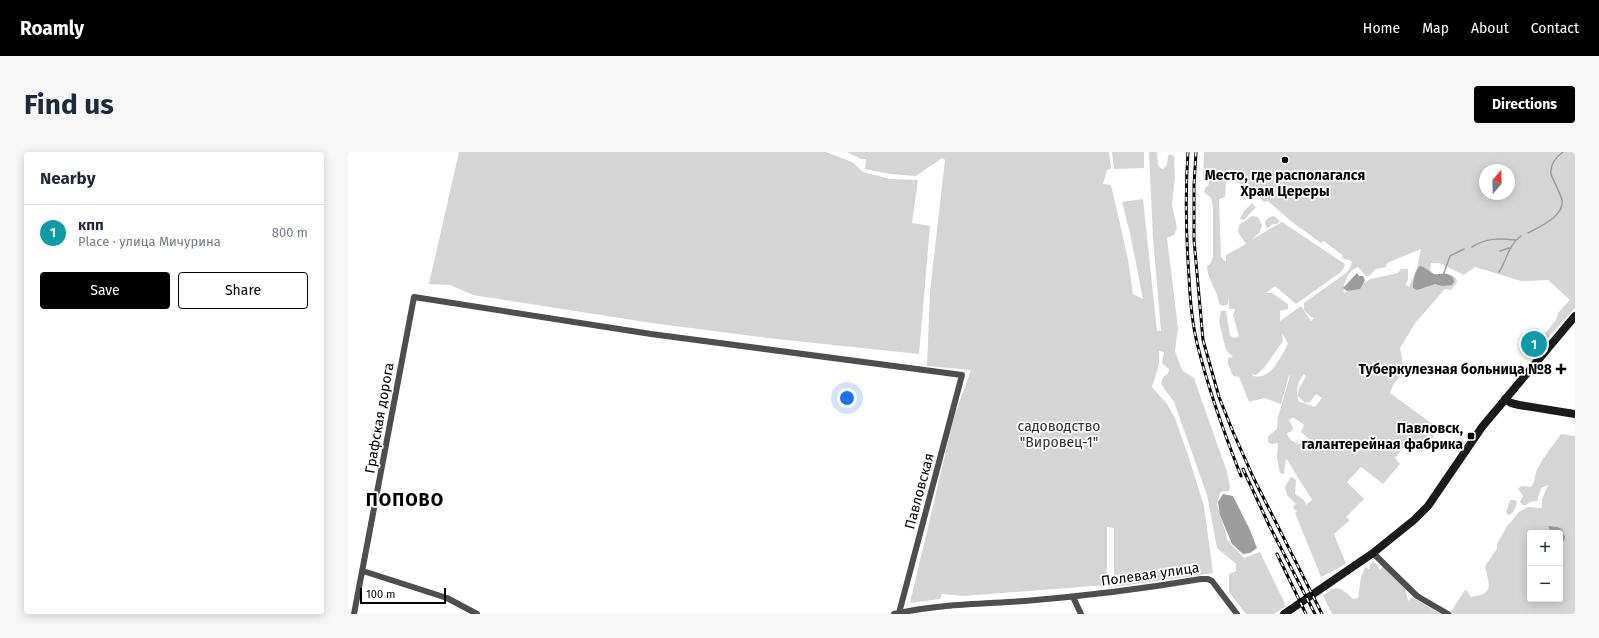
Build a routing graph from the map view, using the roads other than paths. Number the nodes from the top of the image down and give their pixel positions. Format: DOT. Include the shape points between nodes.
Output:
graph roads {
  1 [pos="414,297"];
  2 [pos="1575,316"];
  3 [pos="1505,399"];
  4 [pos="1575,414"];
  5 [pos="1373,553"];
  6 [pos="363,571"];
  7 [pos="1073,597"];
  8 [pos="354,614"];
  9 [pos="477,614"];
  10 [pos="896,614"];
  11 [pos="1081,614"];
  12 [pos="1237,614"];
  13 [pos="1284,614"];
  14 [pos="1448,614"];
  1 -- 6 [label="street, Графская дорога"];
  1 -- 10 [label="street, Павловская" via="651,334 962,375"];
  2 -- 3 [label="main road"];
  3 -- 4 [label="main road" via="1518,405"];
  3 -- 5 [label="main road" via="1482,427 1428,506"];
  5 -- 13 [label="main road"];
  5 -- 14 [label="street" via="1417,596"];
  6 -- 8 [label="street, Графская дорога"];
  6 -- 9 [label="street" via="447,598"];
  7 -- 10 [label="street" via="927,608"];
  7 -- 11 [label="street"];
  7 -- 12 [label="street, Полевая улица" via="1208,579"];
}
